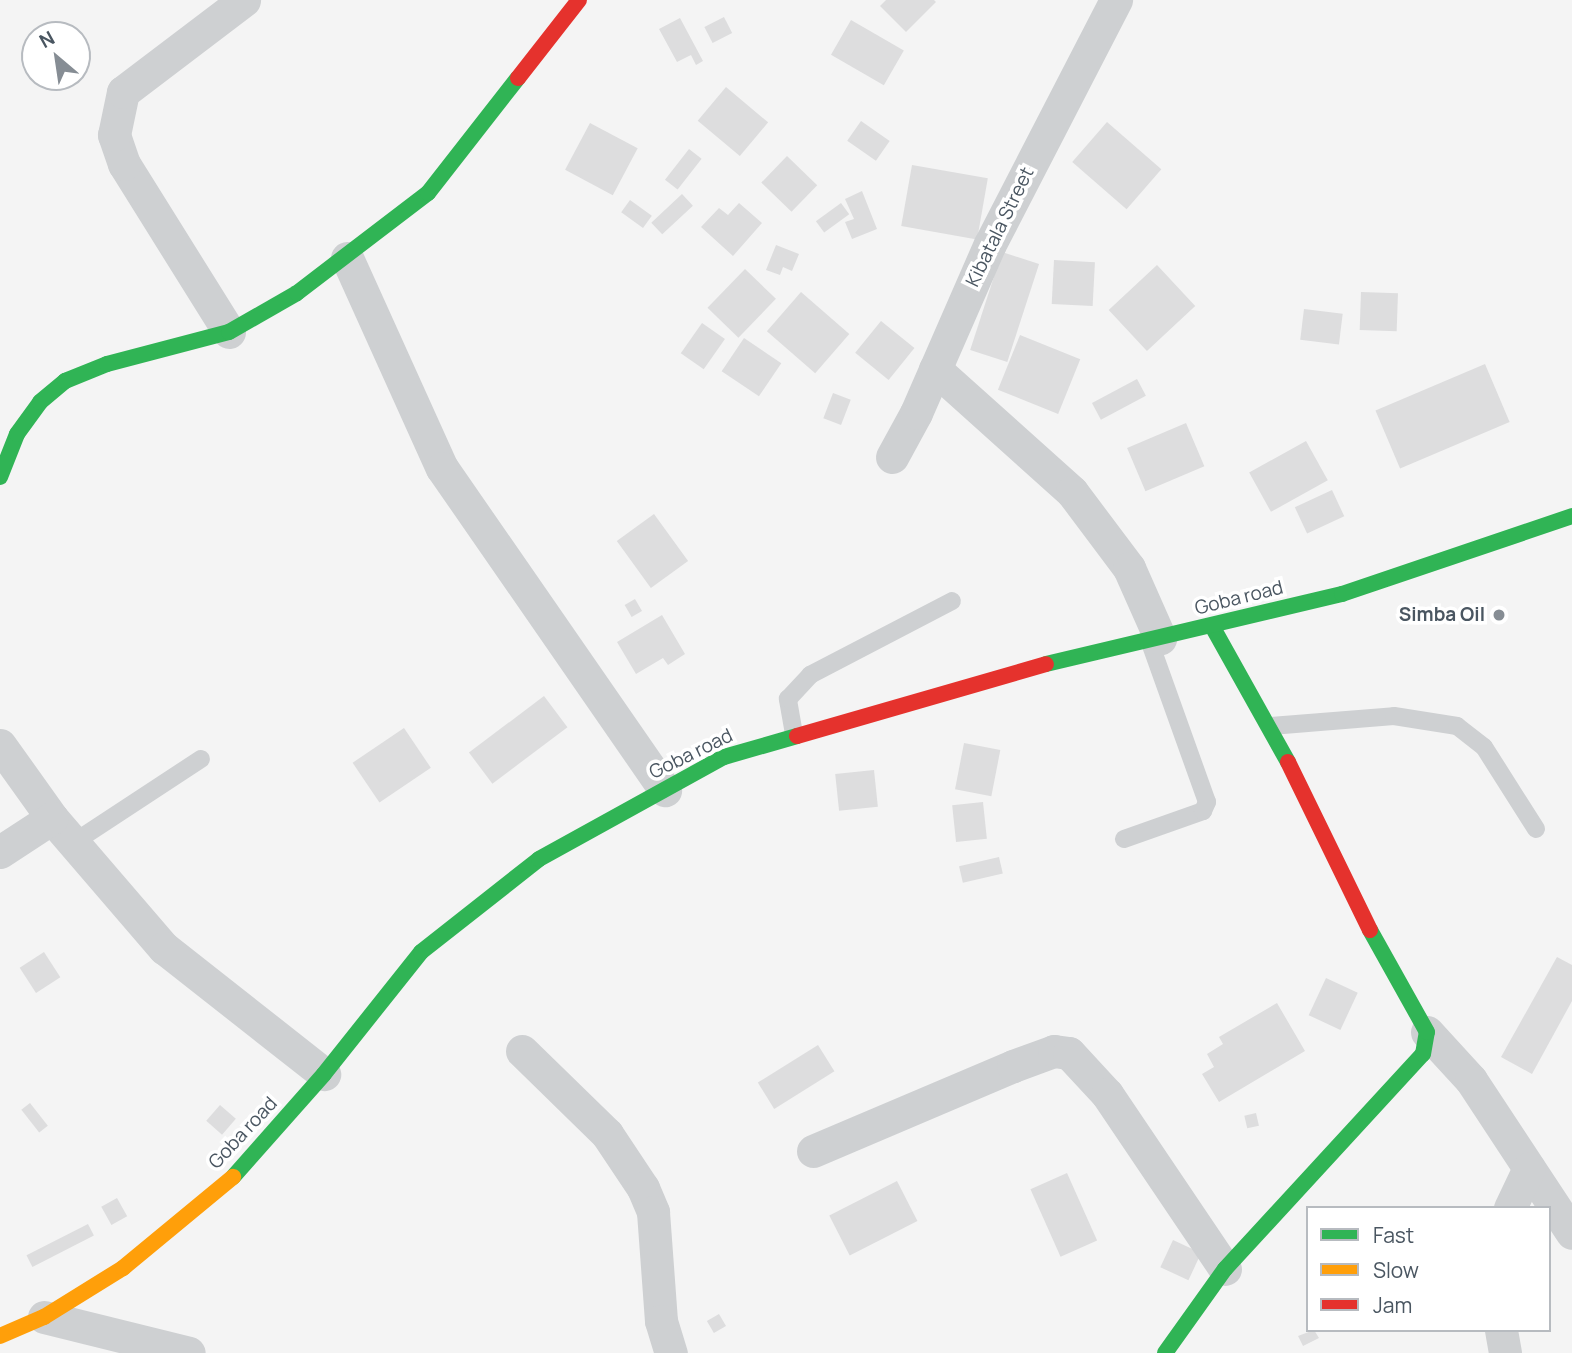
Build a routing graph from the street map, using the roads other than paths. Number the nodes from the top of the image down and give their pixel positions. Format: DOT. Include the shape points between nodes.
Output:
graph roads {
  1 [pos="244,0"];
  2 [pos="579,0"];
  3 [pos="1105,4"];
  4 [pos="346,258"];
  5 [pos="229,332"];
  6 [pos="935,369"];
  7 [pos="892,457"];
  8 [pos="0,477"];
  9 [pos="1572,516"];
  10 [pos="952,601"];
  11 [pos="1212,626"];
  12 [pos="1155,639"];
  13 [pos="1271,726"];
  14 [pos="794,734"];
  15 [pos="0,745"];
  16 [pos="201,759"];
  17 [pos="665,790"];
  18 [pos="1536,829"];
  19 [pos="63,831"];
  20 [pos="1124,839"];
  21 [pos="0,852"];
  22 [pos="1427,1032"];
  23 [pos="522,1051"];
  24 [pos="324,1074"];
  25 [pos="813,1151"];
  26 [pos="1529,1168"];
  27 [pos="1511,1206"];
  28 [pos="1572,1233"];
  29 [pos="1225,1269"];
  30 [pos="44,1317"];
  31 [pos="1501,1332"];
  32 [pos="0,1336"];
  33 [pos="125,1346"];
  34 [pos="189,1353"];
  35 [pos="671,1353"];
  36 [pos="1164,1353"];
  37 [pos="1505,1353"];
  1 -- 5 [label="street" via="123,92 114,135 124,164"];
  2 -- 4 [label="street" via="428,192"];
  3 -- 6 [label="street, Kibatala Street"];
  4 -- 5 [label="street"];
  4 -- 17 [label="street" via="442,468"];
  5 -- 8 [label="street" via="107,364 65,381 40,402 17,434"];
  6 -- 7 [label="street, Kibatala Street"];
  6 -- 12 [label="street" via="1072,492 1129,568"];
  9 -- 11 [label="street, Goba road" via="1342,594"];
  10 -- 14 [label="lane" via="810,675 788,699"];
  11 -- 12 [label="street, Goba road"];
  11 -- 13 [label="street"];
  12 -- 14 [label="street, Goba road" via="1019,670"];
  12 -- 20 [label="lane" via="1207,802 1203,811"];
  13 -- 18 [label="lane" via="1394,716 1457,726 1484,747"];
  13 -- 22 [label="street" via="1350,894"];
  14 -- 17 [label="street, Goba road" via="724,757"];
  15 -- 19 [label="street"];
  16 -- 19 [label="lane"];
  17 -- 24 [label="street, Goba road" via="539,859 421,952"];
  19 -- 21 [label="street"];
  19 -- 24 [label="street" via="164,948"];
  22 -- 26 [label="street" via="1471,1080"];
  22 -- 29 [label="street" via="1423,1054 1390,1094"];
  23 -- 35 [label="street" via="607,1134 643,1188 653,1212 661,1321"];
  24 -- 30 [label="street, Goba road" via="236,1175 123,1268"];
  25 -- 29 [label="street" via="1013,1066 1054,1051 1069,1053 1107,1094"];
  26 -- 27 [label="street"];
  26 -- 28 [label="street"];
  29 -- 36 [label="street"];
  30 -- 32 [label="street, Goba road"];
  30 -- 33 [label="street"];
  31 -- 37 [label="street"];
  33 -- 34 [label="street"];
}
